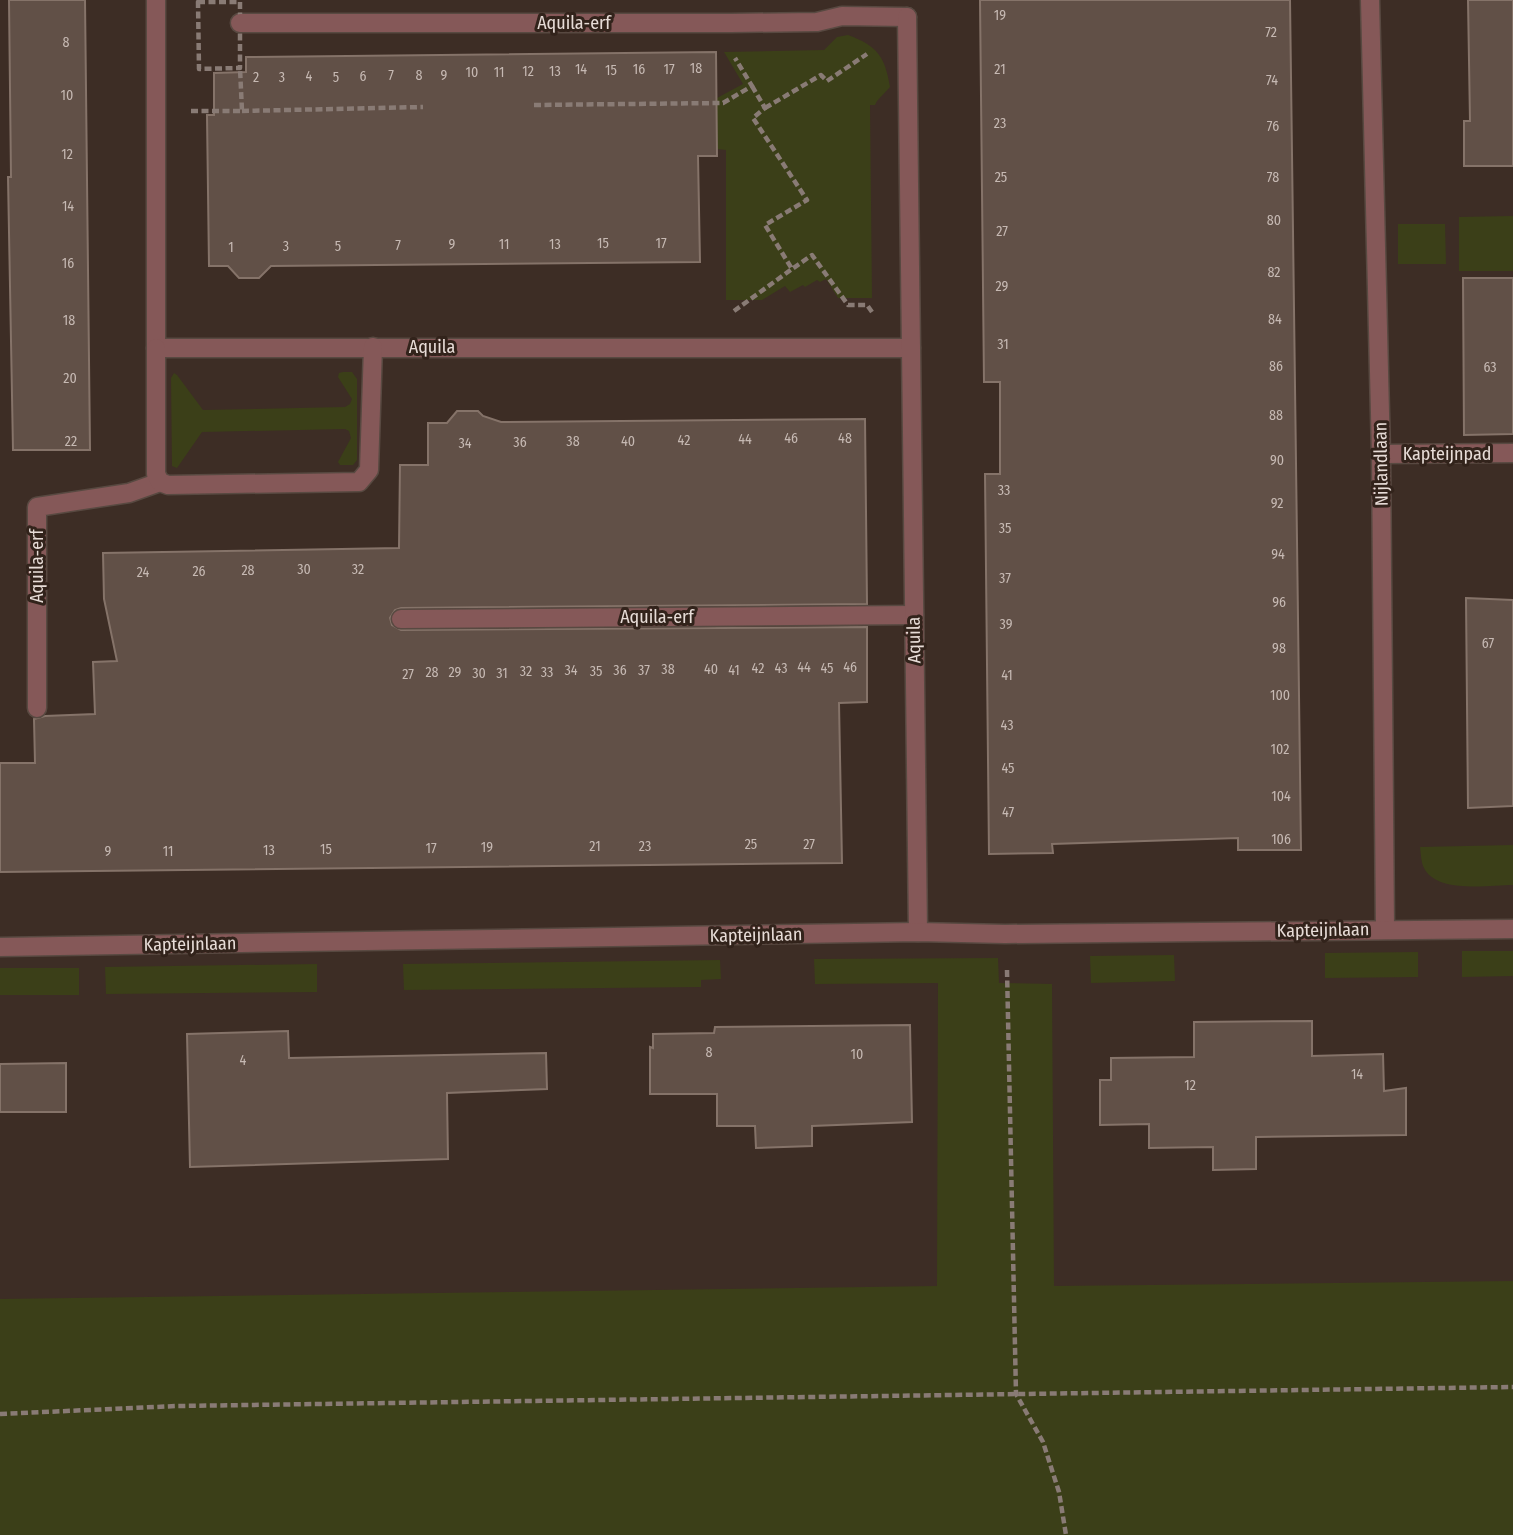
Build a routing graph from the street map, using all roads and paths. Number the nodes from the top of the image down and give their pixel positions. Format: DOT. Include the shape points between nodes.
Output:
graph roads {
  1 [pos="156,0"];
  2 [pos="1370,0"];
  3 [pos="907,22"];
  4 [pos="240,23"];
  5 [pos="732,52"];
  6 [pos="240,68"];
  7 [pos="752,86"];
  8 [pos="534,105"];
  9 [pos="424,107"];
  10 [pos="765,108"];
  11 [pos="156,111"];
  12 [pos="242,111"];
  13 [pos="792,269"];
  14 [pos="373,347"];
  15 [pos="684,347"];
  16 [pos="156,348"];
  17 [pos="906,348"];
  18 [pos="1513,453"];
  19 [pos="1381,454"];
  20 [pos="160,482"];
  21 [pos="914,615"];
  22 [pos="401,619"];
  23 [pos="37,708"];
  24 [pos="1385,929"];
  25 [pos="1513,929"];
  26 [pos="918,932"];
  27 [pos="1004,934"];
  28 [pos="0,947"];
  29 [pos="1513,1387"];
  30 [pos="1016,1394"];
  31 [pos="0,1413"];
  32 [pos="1066,1535"];
  1 -- 11 [label="street"];
  2 -- 19 [label="street, Nijlandlaan"];
  3 -- 4 [label="street, Aquila-erf" via="842,16 817,22 756,23"];
  3 -- 10 [label="path" via="827,81 821,75"];
  3 -- 17 [label="street, Aquila"];
  5 -- 7 [label="path"];
  6 -- 12 [label="path"];
  7 -- 8 [label="path" via="723,103"];
  7 -- 10 [label="path"];
  9 -- 12 [label="path"];
  10 -- 13 [label="path" via="753,118 807,200 765,225"];
  11 -- 12 [label="path"];
  11 -- 16 [label="street"];
  13 -- 15 [label="path"];
  13 -- 17 [label="path" via="812,256 848,305 867,305"];
  14 -- 15 [label="street, Aquila"];
  14 -- 16 [label="street, Aquila"];
  14 -- 20 [label="street" via="369,470 359,481"];
  15 -- 17 [label="street, Aquila"];
  16 -- 20 [label="street" via="156,474"];
  17 -- 21 [label="street, Aquila"];
  18 -- 19 [label="street, Kapteijnpad"];
  19 -- 24 [label="street, Nijlandlaan"];
  20 -- 23 [label="street, Aquila-erf" via="130,493 37,507"];
  21 -- 22 [label="street, Aquila-erf"];
  21 -- 26 [label="street, Aquila"];
  24 -- 25 [label="street, Kapteijnlaan"];
  24 -- 27 [label="street, Kapteijnlaan"];
  26 -- 27 [label="street, Kapteijnlaan"];
  26 -- 28 [label="street, Kapteijnlaan"];
  27 -- 30 [label="path"];
  29 -- 30 [label="path"];
  30 -- 31 [label="path" via="177,1406"];
  30 -- 32 [label="path" via="1043,1442 1059,1492"];
}
